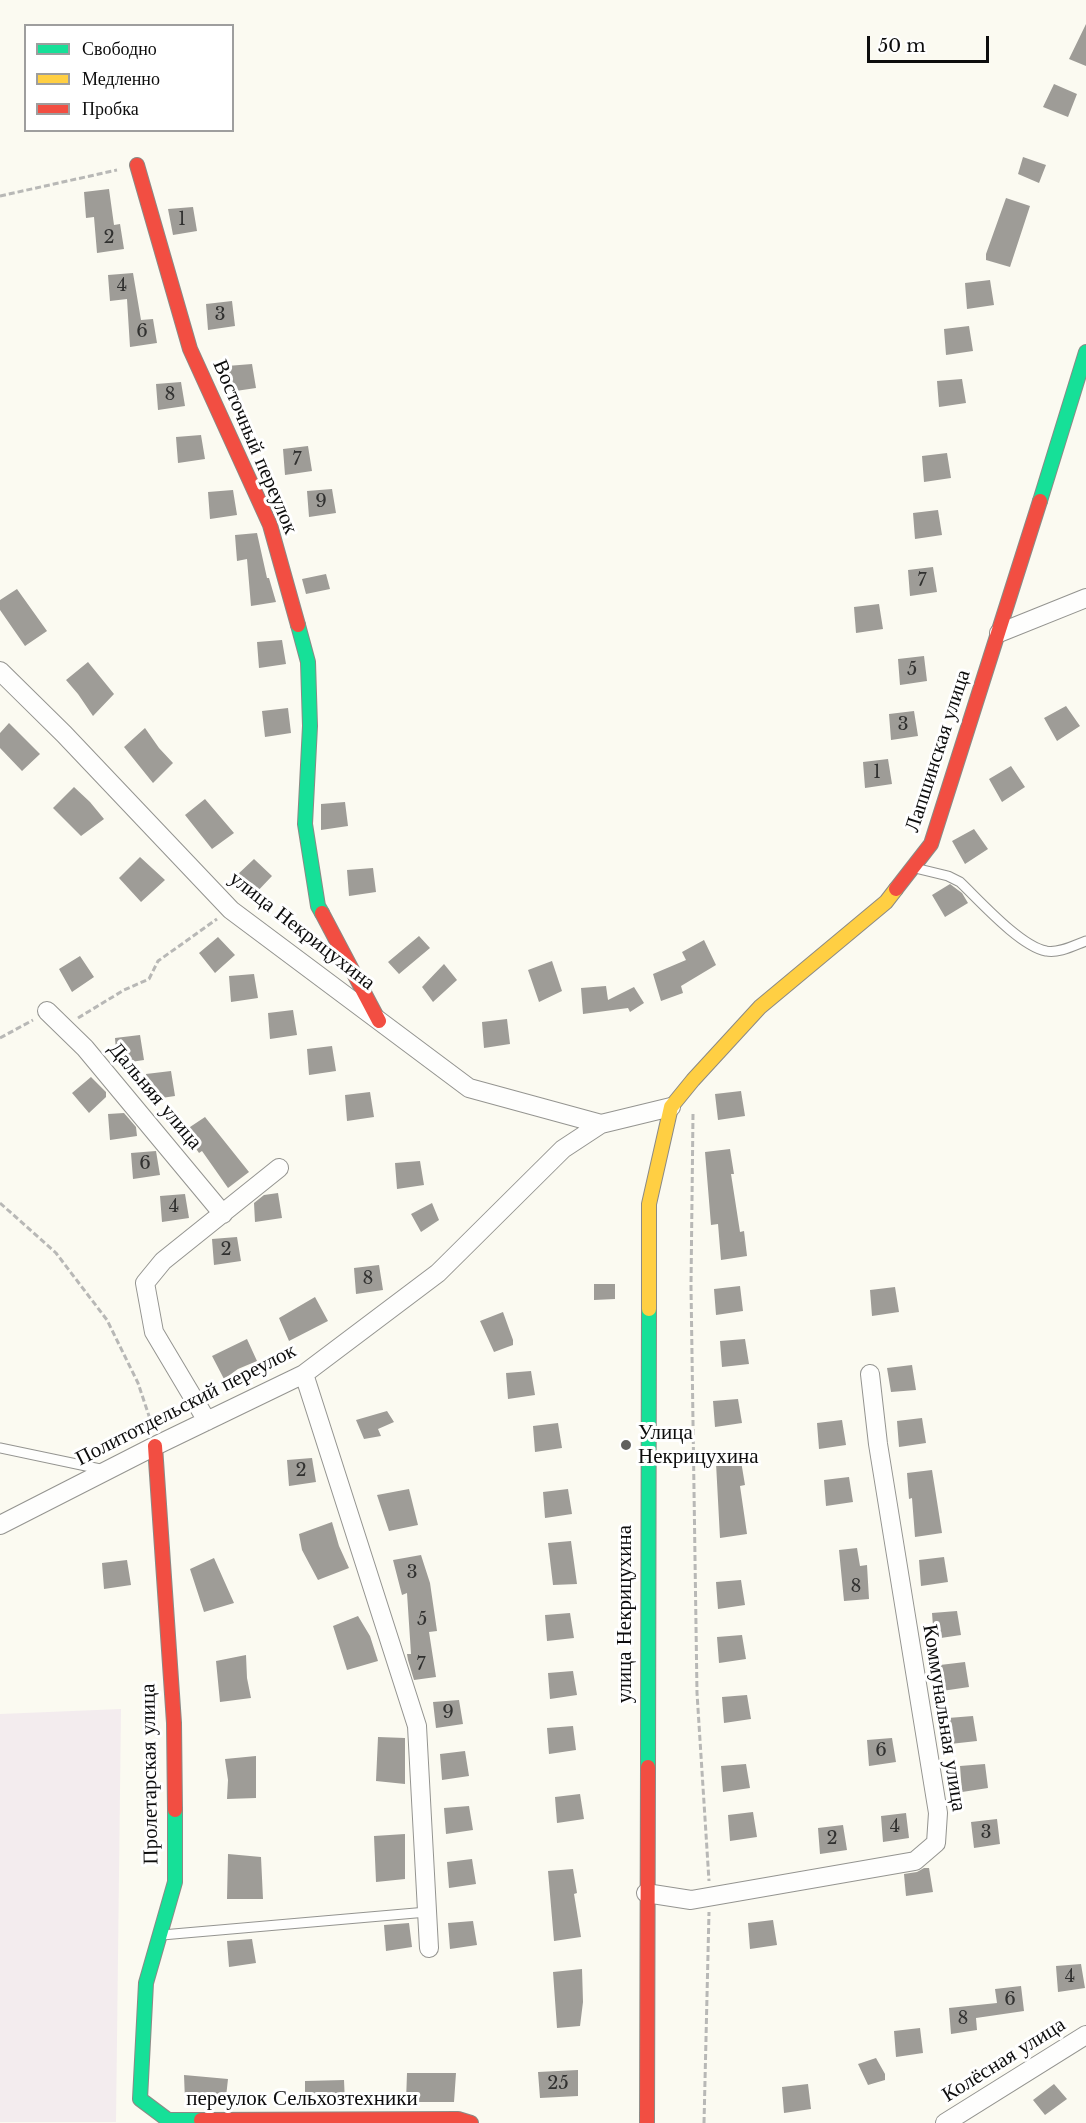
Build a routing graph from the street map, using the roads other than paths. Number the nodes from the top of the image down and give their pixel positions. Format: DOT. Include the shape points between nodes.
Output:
graph roads {
  1 [pos="137,165"];
  2 [pos="1086,352"];
  3 [pos="1086,598"];
  4 [pos="999,633"];
  5 [pos="0,671"];
  6 [pos="913,867"];
  7 [pos="1086,941"];
  8 [pos="47,1011"];
  9 [pos="379,1021"];
  10 [pos="671,1107"];
  11 [pos="601,1124"];
  12 [pos="279,1168"];
  13 [pos="223,1214"];
  14 [pos="304,1374"];
  15 [pos="870,1374"];
  16 [pos="207,1420"];
  17 [pos="155,1446"];
  18 [pos="0,1448"];
  19 [pos="107,1470"];
  20 [pos="0,1526"];
  21 [pos="646,1893"];
  22 [pos="427,1912"];
  23 [pos="160,1935"];
  24 [pos="429,1948"];
  25 [pos="1086,2035"];
  26 [pos="140,2099"];
  27 [pos="471,2123"];
  28 [pos="647,2123"];
  29 [pos="945,2123"];
  1 -- 9 [label="street, Восточный переулок" via="190,349 270,525 308,662 310,726 305,824 318,906"];
  2 -- 4 [label="street, Лапшинская улица"];
  3 -- 4 [label="street"];
  4 -- 6 [label="street, Лапшинская улица" via="931,844"];
  5 -- 9 [label="street, улица Некрицухина" via="231,910"];
  6 -- 7 [label="lane" via="960,882 1021,939 1047,951"];
  6 -- 10 [label="street, Лапшинская улица" via="886,902 759,1007"];
  8 -- 13 [label="street, Дальняя улица" via="85,1048"];
  9 -- 11 [label="street, улица Некрицухина" via="469,1089"];
  10 -- 11 [label="street, Политотдельский переулок"];
  10 -- 21 [label="street, улица Некрицухина" via="649,1204"];
  11 -- 14 [label="street, Политотдельский переулок" via="563,1149 438,1273"];
  12 -- 13 [label="street"];
  13 -- 16 [label="street" via="163,1261 145,1282 154,1332"];
  14 -- 16 [label="street, Политотдельский переулок"];
  14 -- 22 [label="street" via="417,1726"];
  15 -- 21 [label="street, Коммунальная улица" via="938,1814 936,1843 915,1861 690,1900"];
  16 -- 17 [label="street, Политотдельский переулок"];
  17 -- 19 [label="street, Политотдельский переулок"];
  17 -- 23 [label="street, Пролетарская улица" via="174,1723 175,1882"];
  18 -- 19 [label="lane"];
  19 -- 20 [label="street, Политотдельский переулок"];
  21 -- 28 [label="street, улица Некрицухина"];
  22 -- 23 [label="lane"];
  22 -- 24 [label="street"];
  23 -- 26 [label="street, Пролетарская улица" via="147,1983"];
  25 -- 29 [label="street, Колёсная улица"];
  26 -- 27 [label="street, переулок Сельхозтехники" via="168,2120 458,2119"];
}
